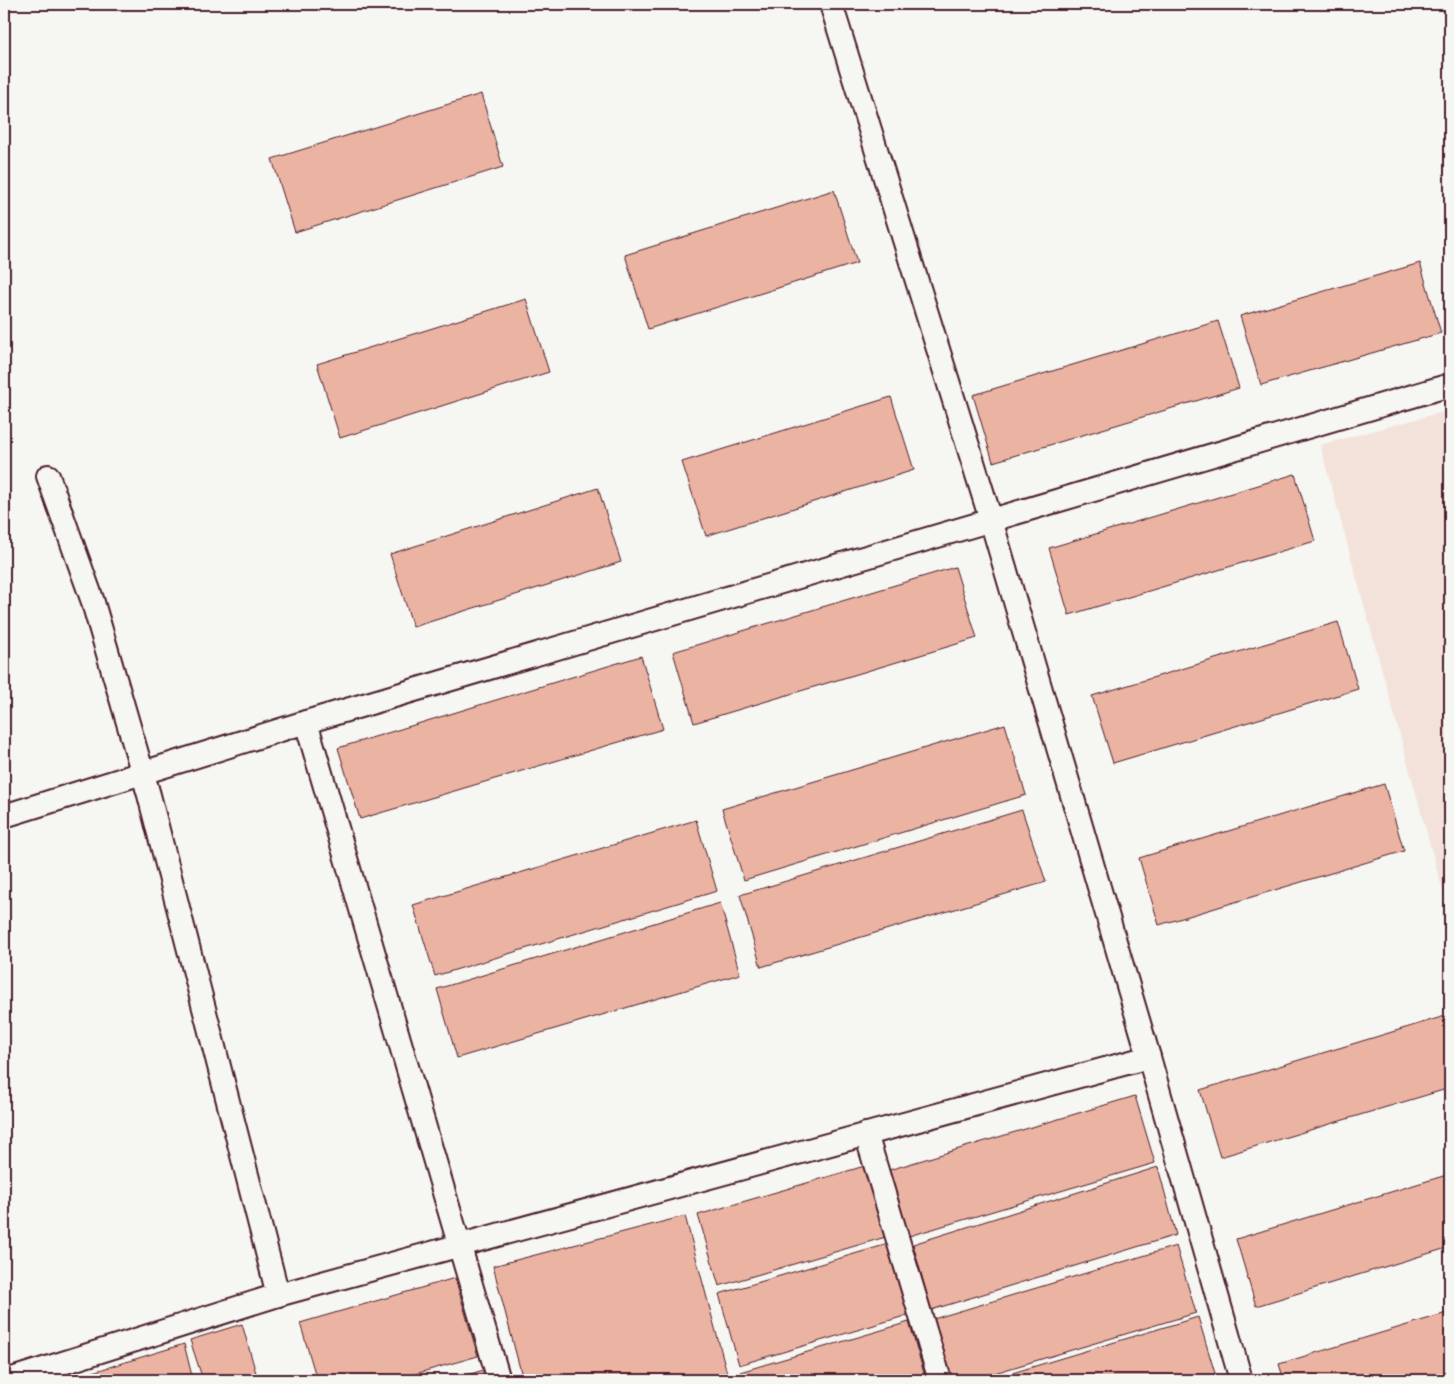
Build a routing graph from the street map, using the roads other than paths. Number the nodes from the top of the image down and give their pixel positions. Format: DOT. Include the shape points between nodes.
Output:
graph roads {
  1 [pos="831,4"];
  2 [pos="1450,384"];
  3 [pos="48,476"];
  4 [pos="991,520"];
  5 [pos="306,722"];
  6 [pos="142,773"];
  7 [pos="4,816"];
  8 [pos="1149,1057"];
  9 [pos="866,1134"];
  10 [pos="459,1246"];
  11 [pos="278,1295"];
  12 [pos="9,1380"];
  13 [pos="499,1380"];
  14 [pos="940,1380"];
  15 [pos="1241,1380"];
  1 -- 4 [label="street"];
  2 -- 4 [label="street"];
  3 -- 6 [label="street" via="92,599"];
  4 -- 5 [label="street"];
  4 -- 8 [label="street"];
  5 -- 6 [label="street"];
  5 -- 10 [label="street"];
  6 -- 7 [label="street"];
  6 -- 11 [label="street"];
  8 -- 9 [label="street"];
  8 -- 15 [label="street"];
  9 -- 10 [label="street"];
  9 -- 14 [label="street"];
  10 -- 11 [label="street"];
  10 -- 13 [label="street"];
  11 -- 12 [label="street"];
}
